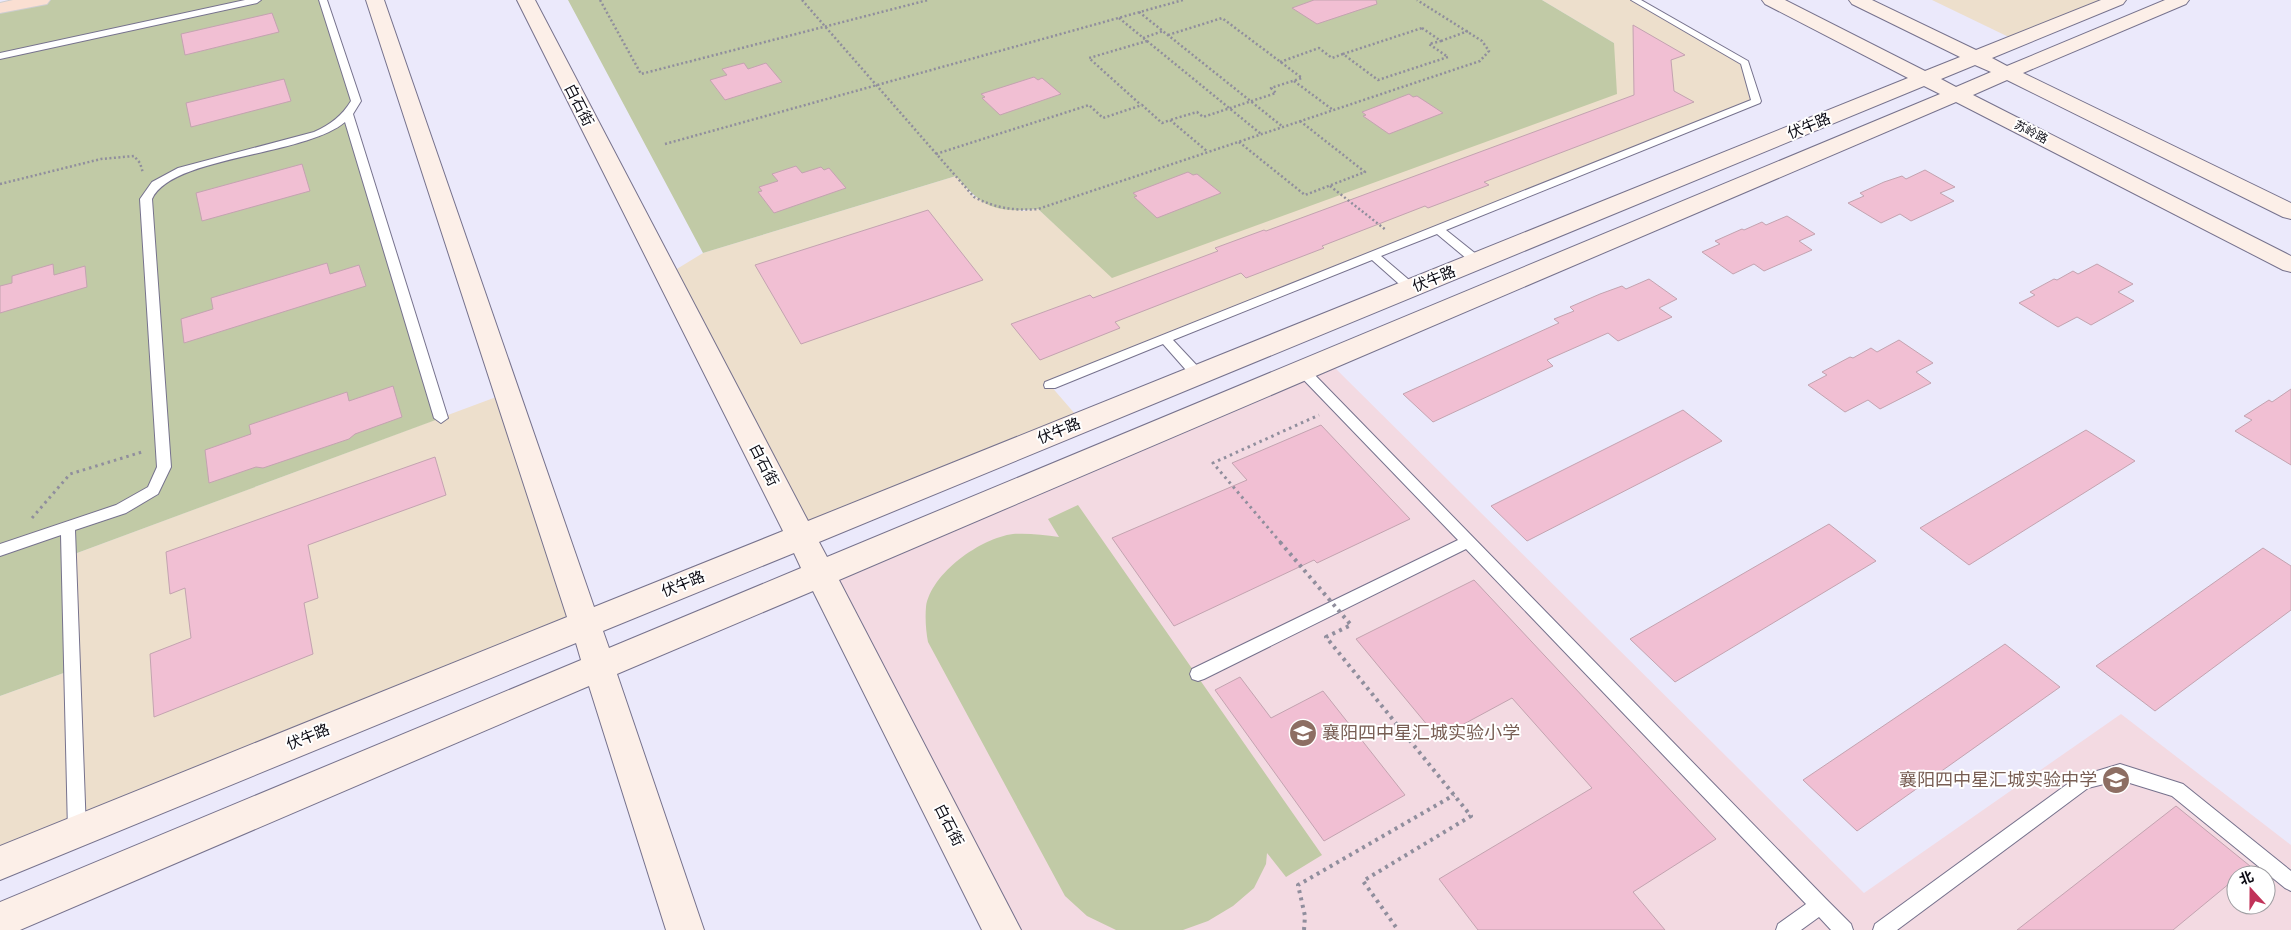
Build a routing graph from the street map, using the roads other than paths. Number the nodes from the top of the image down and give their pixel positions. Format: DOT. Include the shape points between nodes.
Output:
graph roads {
  1 [pos="41,0"];
  2 [pos="257,0"];
  3 [pos="323,0"];
  4 [pos="375,0"];
  5 [pos="526,0"];
  6 [pos="1635,0"];
  7 [pos="1771,0"];
  8 [pos="1858,0"];
  9 [pos="2117,0"];
  10 [pos="2180,0"];
  11 [pos="0,8"];
  12 [pos="0,56"];
  13 [pos="1976,58"];
  14 [pos="2007,73"];
  15 [pos="1925,78"];
  16 [pos="1956,94"];
  17 [pos="348,115"];
  18 [pos="2291,212"];
  19 [pos="1438,229"];
  20 [pos="1373,255"];
  21 [pos="1477,261"];
  22 [pos="2291,265"];
  23 [pos="1411,288"];
  24 [pos="1165,339"];
  25 [pos="1303,371"];
  26 [pos="1198,375"];
  27 [pos="1050,385"];
  28 [pos="441,418"];
  29 [pos="68,527"];
  30 [pos="801,536"];
  31 [pos="1468,542"];
  32 [pos="0,550"];
  33 [pos="820,574"];
  34 [pos="585,624"];
  35 [pos="599,668"];
  36 [pos="1198,674"];
  37 [pos="77,832"];
  38 [pos="0,863"];
  39 [pos="2291,882"];
  40 [pos="1820,905"];
  41 [pos="0,920"];
  42 [pos="685,930"];
  43 [pos="1002,930"];
  44 [pos="1785,930"];
  45 [pos="1844,930"];
  46 [pos="1882,930"];
  1 -- 11 [label="main road"];
  2 -- 12 [label="lane"];
  3 -- 17 [label="lane" via="356,101"];
  4 -- 34 [label="street"];
  5 -- 30 [label="street, 白石街"];
  6 -- 19 [label="lane" via="1746,63 1756,102"];
  7 -- 15 [label="street, 苏岭路"];
  8 -- 13 [label="street"];
  9 -- 13 [label="street, 伏牛路"];
  10 -- 14 [label="street"];
  13 -- 14 [label="street"];
  13 -- 15 [label="street, 伏牛路"];
  14 -- 16 [label="street"];
  14 -- 18 [label="street"];
  15 -- 16 [label="street, 苏岭路"];
  15 -- 21 [label="street, 伏牛路"];
  16 -- 22 [label="street, 苏岭路"];
  16 -- 25 [label="street"];
  17 -- 28 [label="lane"];
  17 -- 29 [label="lane" via="338,125 318,134 182,170 164,178 150,190 146,198 164,467 153,490 121,509"];
  19 -- 20 [label="lane"];
  19 -- 21 [label="lane"];
  20 -- 23 [label="lane"];
  20 -- 24 [label="lane"];
  21 -- 23 [label="street, 伏牛路"];
  23 -- 26 [label="street, 伏牛路"];
  24 -- 26 [label="lane"];
  24 -- 27 [label="lane"];
  25 -- 31 [label="lane"];
  25 -- 33 [label="street"];
  26 -- 30 [label="street, 伏牛路"];
  29 -- 32 [label="lane"];
  29 -- 37 [label="lane"];
  30 -- 33 [label="street, 白石街"];
  30 -- 34 [label="street, 伏牛路"];
  31 -- 36 [label="lane"];
  31 -- 40 [label="lane"];
  33 -- 35 [label="street"];
  33 -- 43 [label="street, 白石街"];
  34 -- 35 [label="street"];
  34 -- 37 [label="street, 伏牛路"];
  35 -- 41 [label="street"];
  35 -- 42 [label="street"];
  37 -- 38 [label="street, 伏牛路"];
  39 -- 46 [label="lane" via="2177,790 2120,772 2083,782"];
  40 -- 44 [label="lane"];
  40 -- 45 [label="lane"];
}
